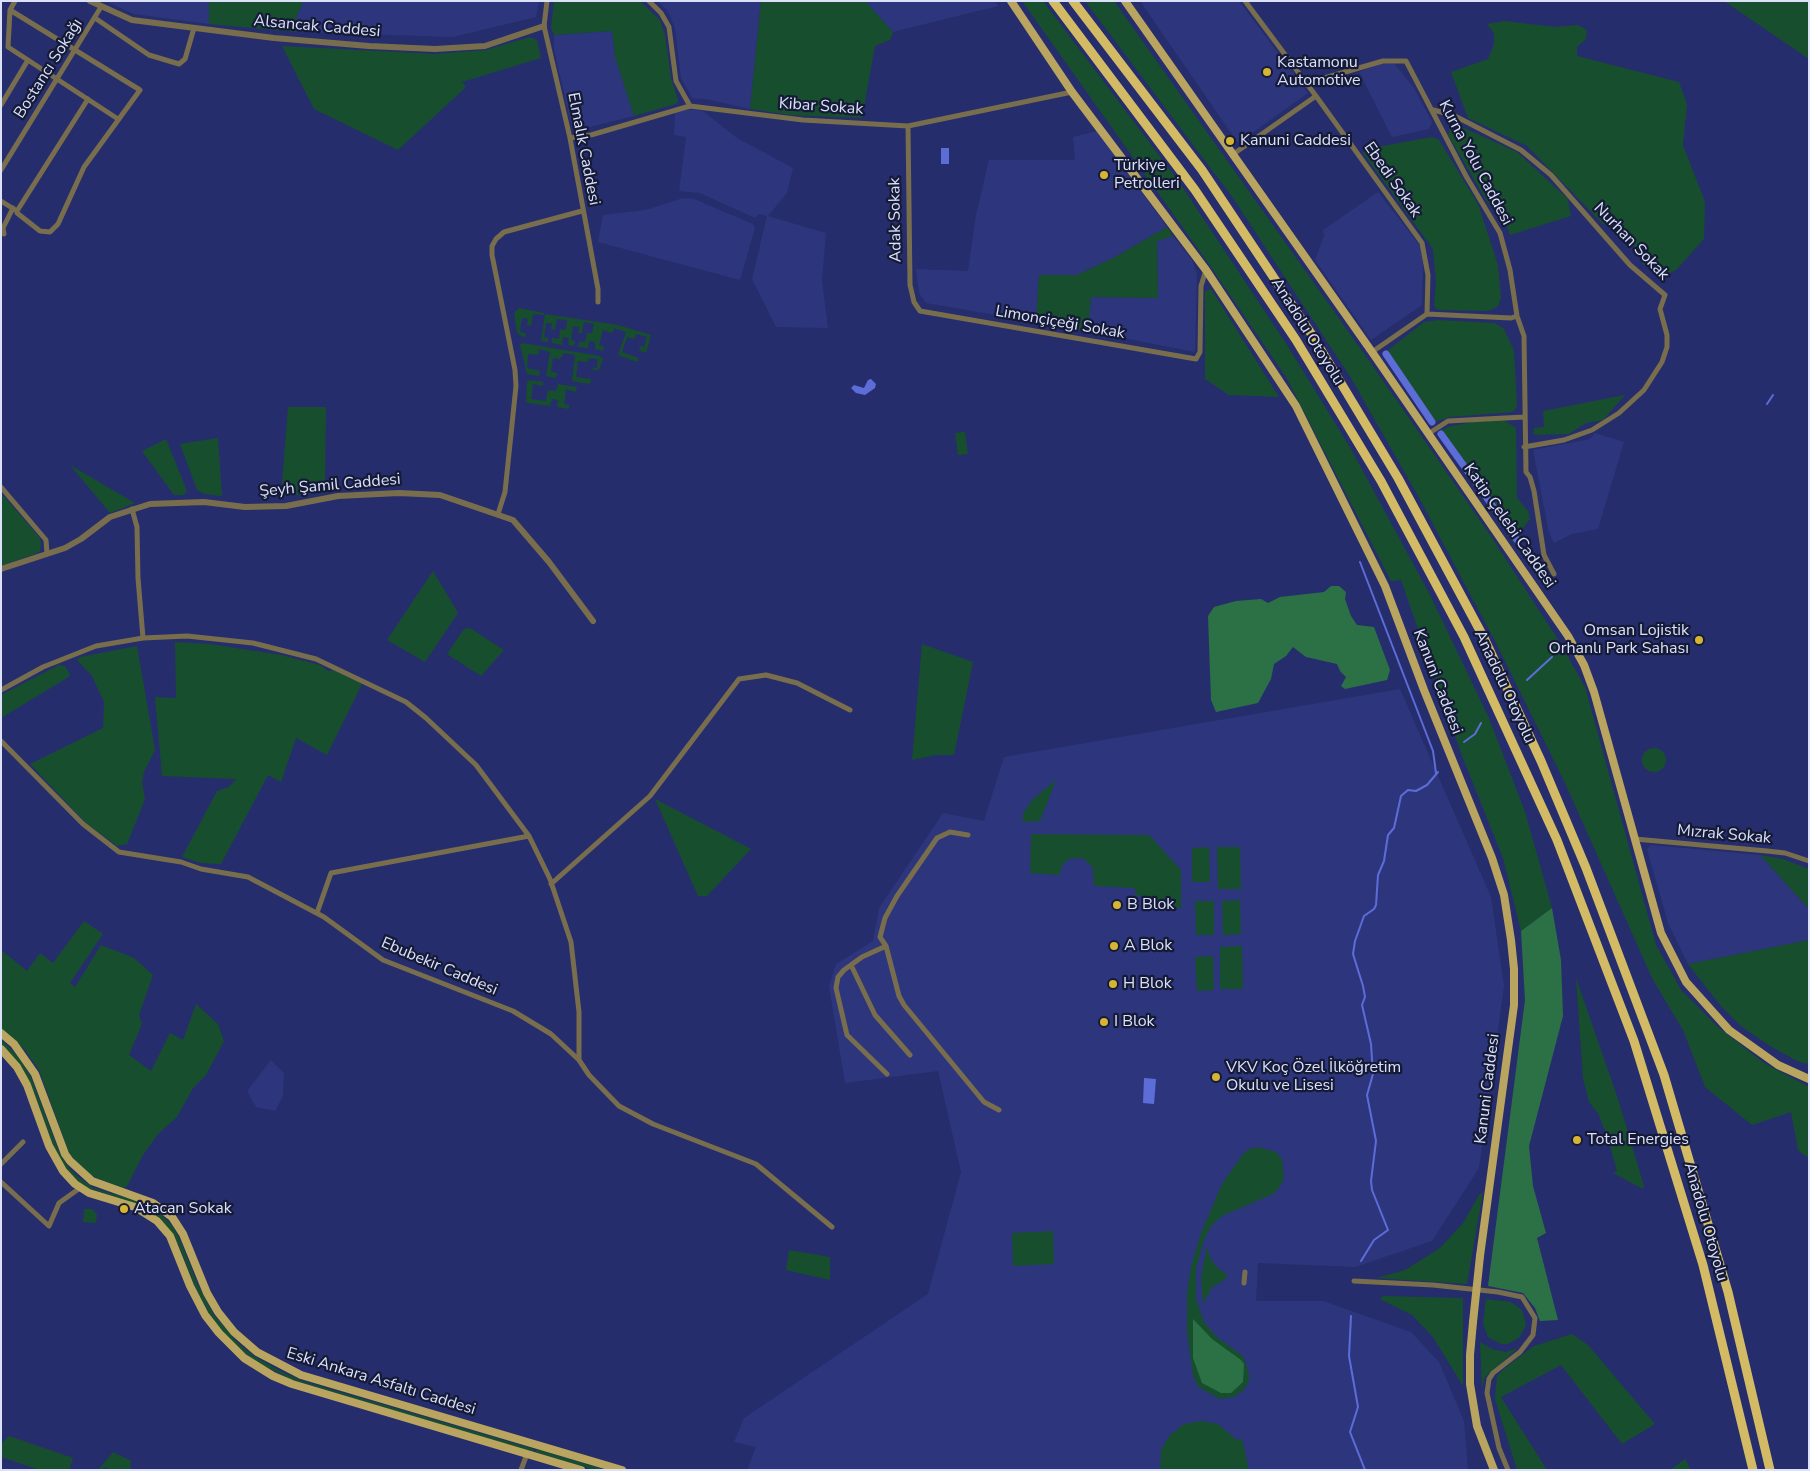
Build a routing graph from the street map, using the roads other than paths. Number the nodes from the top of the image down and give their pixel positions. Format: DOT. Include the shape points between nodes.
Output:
graph roads {
  1 [pos="15,1"];
  2 [pos="90,1"];
  3 [pos="547,1"];
  4 [pos="649,1"];
  5 [pos="1011,1"];
  6 [pos="1052,1"];
  7 [pos="1073,1"];
  8 [pos="1125,1"];
  9 [pos="1245,1"];
  10 [pos="101,7"];
  11 [pos="10,10"];
  12 [pos="95,18"];
  13 [pos="544,26"];
  14 [pos="194,28"];
  15 [pos="75,50"];
  16 [pos="28,60"];
  17 [pos="57,79"];
  18 [pos="1307,83"];
  19 [pos="1072,92"];
  20 [pos="1316,96"];
  21 [pos="88,99"];
  22 [pos="1,104"];
  23 [pos="690,106"];
  24 [pos="1432,110"];
  25 [pos="118,119"];
  26 [pos="908,126"];
  27 [pos="570,138"];
  28 [pos="1232,155"];
  29 [pos="1,170"];
  30 [pos="1,201"];
  31 [pos="15,209"];
  32 [pos="582,211"];
  33 [pos="4,234"];
  34 [pos="1206,270"];
  35 [pos="598,302"];
  36 [pos="920,311"];
  37 [pos="1427,314"];
  38 [pos="1517,316"];
  39 [pos="1372,352"];
  40 [pos="1524,417"];
  41 [pos="1428,434"];
  42 [pos="1524,447"];
  43 [pos="1,487"];
  44 [pos="132,509"];
  45 [pos="498,514"];
  46 [pos="47,554"];
  47 [pos="1,569"];
  48 [pos="1554,574"];
  49 [pos="593,621"];
  50 [pos="143,638"];
  51 [pos="1,690"];
  52 [pos="850,710"];
  53 [pos="1,741"];
  54 [pos="968,835"];
  55 [pos="529,836"];
  56 [pos="1635,839"];
  57 [pos="1809,861"];
  58 [pos="551,884"];
  59 [pos="317,913"];
  60 [pos="886,946"];
  61 [pos="851,965"];
  62 [pos="1,1033"];
  63 [pos="1,1049"];
  64 [pos="910,1055"];
  65 [pos="579,1060"];
  66 [pos="887,1074"];
  67 [pos="1809,1079"];
  68 [pos="999,1110"];
  69 [pos="23,1142"];
  70 [pos="1,1164"];
  71 [pos="1,1182"];
  72 [pos="80,1188"];
  73 [pos="832,1227"];
  74 [pos="1245,1272"];
  75 [pos="1354,1281"];
  76 [pos="1244,1283"];
  77 [pos="527,1454"];
  78 [pos="521,1470"];
  79 [pos="581,1470"];
  80 [pos="622,1470"];
  81 [pos="1494,1470"];
  82 [pos="1508,1470"];
  83 [pos="1752,1470"];
  84 [pos="1770,1470"];
  1 -- 11 [label="street"];
  2 -- 10 [label="street, Alsancak Caddesi"];
  3 -- 13 [label="street, Elmalık Caddesi"];
  4 -- 23 [label="street" via="669,27 676,81"];
  5 -- 19 [label="main road, Kanuni Caddesi"];
  6 -- 83 [label="highway, Anadolu Otoyolu" via="1195,190 1292,333 1381,481 1464,637 1557,840 1634,1041 1703,1266"];
  7 -- 84 [label="highway, Anadolu Otoyolu" via="1202,170 1312,334 1398,478 1492,656 1586,868 1664,1075 1728,1292"];
  8 -- 28 [label="main road, Katip Çelebi Caddesi"];
  9 -- 18 [label="street, Ebedi Sokak"];
  10 -- 12 [label="street, Bostancı Sokağı"];
  10 -- 14 [label="street, Alsancak Caddesi" via="132,20"];
  11 -- 15 [label="street"];
  11 -- 16 [label="street" via="8,47"];
  12 -- 14 [label="street" via="149,56 179,64 185,59"];
  12 -- 15 [label="street, Bostancı Sokağı"];
  13 -- 14 [label="street, Alsancak Caddesi" via="485,46 435,49 351,45"];
  13 -- 27 [label="street, Elmalık Caddesi"];
  15 -- 17 [label="street, Bostancı Sokağı"];
  15 -- 25 [label="street" via="140,90"];
  16 -- 17 [label="street"];
  16 -- 22 [label="street"];
  17 -- 21 [label="street"];
  17 -- 29 [label="street, Bostancı Sokağı"];
  18 -- 20 [label="street, Ebedi Sokak"];
  18 -- 24 [label="street, Kurna Yolu Caddesi" via="1384,61 1406,61"];
  19 -- 26 [label="street, Kibar Sokak"];
  19 -- 34 [label="main road, Kanuni Caddesi"];
  20 -- 28 [label="street"];
  20 -- 37 [label="street, Ebedi Sokak" via="1422,243 1428,275"];
  21 -- 25 [label="street"];
  21 -- 31 [label="street"];
  23 -- 26 [label="street, Kibar Sokak" via="803,120"];
  23 -- 27 [label="street, Kibar Sokak"];
  24 -- 38 [label="street, Kurna Yolu Caddesi" via="1500,234"];
  24 -- 42 [label="street, Nurhan Sokak" via="1453,115 1522,150 1551,176 1630,264 1665,295 1660,309 1667,347 1662,362 1644,390 1619,413 1592,430 1564,440"];
  25 -- 31 [label="street" via="84,167 58,224 50,232 40,231"];
  26 -- 36 [label="street, Adak Sokak" via="910,277 914,302"];
  27 -- 32 [label="street, Elmalık Caddesi"];
  28 -- 39 [label="main road, Katip Çelebi Caddesi"];
  30 -- 31 [label="street"];
  31 -- 33 [label="street" via="3,228"];
  32 -- 35 [label="street, Elmalık Caddesi"];
  32 -- 45 [label="street" via="504,232 492,246 516,386 505,492"];
  34 -- 36 [label="street, Limonçiçeği Sokak" via="1201,286 1200,352 1196,359"];
  34 -- 81 [label="main road, Kanuni Caddesi, bridge" via="1296,406 1373,560 1504,895 1514,969 1514,1005 1470,1355 1470,1384 1477,1426"];
  37 -- 38 [label="street"];
  37 -- 39 [label="street"];
  38 -- 40 [label="street, Kurna Yolu Caddesi" via="1524,336"];
  39 -- 41 [label="main road, Katip Çelebi Caddesi"];
  40 -- 41 [label="street" via="1448,421"];
  40 -- 42 [label="street, Kurna Yolu Caddesi"];
  41 -- 56 [label="main road, Katip Çelebi Caddesi" via="1553,613 1584,665"];
  42 -- 48 [label="street, Kurna Yolu Caddesi" via="1526,472 1534,492 1544,555"];
  43 -- 46 [label="street" via="46,540"];
  44 -- 45 [label="street, Şeyh Şamil Caddesi" via="172,502 286,506 338,496 399,493 440,495"];
  44 -- 46 [label="street, Şeyh Şamil Caddesi" via="110,517 77,542"];
  44 -- 50 [label="street" via="137,527"];
  45 -- 49 [label="street, Şeyh Şamil Caddesi" via="513,520"];
  46 -- 47 [label="street, Şeyh Şamil Caddesi"];
  50 -- 51 [label="street" via="96,646 43,667"];
  50 -- 55 [label="street" via="219,638 283,650 326,662 385,691 426,718 476,765"];
  52 -- 58 [label="street" via="797,683 766,675 739,679 650,796"];
  53 -- 59 [label="street, Ebubekir Caddesi" via="83,824 119,852 248,878"];
  54 -- 60 [label="street" via="950,832 937,838 885,918 880,935"];
  55 -- 58 [label="street"];
  55 -- 59 [label="street" via="331,873"];
  56 -- 57 [label="street, Mızrak Sokak" via="1767,851"];
  56 -- 67 [label="main road, Katip Çelebi Caddesi" via="1662,933 1686,982 1729,1030 1778,1065"];
  58 -- 65 [label="street" via="571,942"];
  59 -- 65 [label="street, Ebubekir Caddesi" via="383,960 513,1011 551,1034"];
  60 -- 61 [label="street"];
  60 -- 68 [label="street" via="901,1001 984,1102"];
  61 -- 64 [label="street" via="875,1015"];
  61 -- 66 [label="street" via="841,973 836,984 844,1028 851,1041"];
  62 -- 80 [label="main road, Eski Ankara Asfaltı Caddesi" via="14,1044 35,1074 70,1161 92,1181 153,1203 172,1217 183,1234 206,1293 234,1332 257,1352 301,1375"];
  63 -- 72 [label="main road, Eski Ankara Asfaltı Caddesi" via="27,1085 54,1158"];
  65 -- 73 [label="street, Ebubekir Caddesi" via="619,1106 677,1134 756,1164"];
  69 -- 70 [label="street"];
  71 -- 72 [label="street" via="49,1226 59,1203"];
  72 -- 77 [label="main road, Eski Ankara Asfaltı Caddesi" via="97,1197 143,1211 157,1221 170,1236 190,1286 210,1322 234,1349 258,1368 292,1384"];
  74 -- 76 [label="street"];
  75 -- 82 [label="street" via="1442,1286 1522,1297 1535,1318 1533,1335 1520,1352 1494,1373 1487,1393 1499,1448"];
  77 -- 78 [label="street"];
  77 -- 79 [label="main road, Eski Ankara Asfaltı Caddesi"];
}
